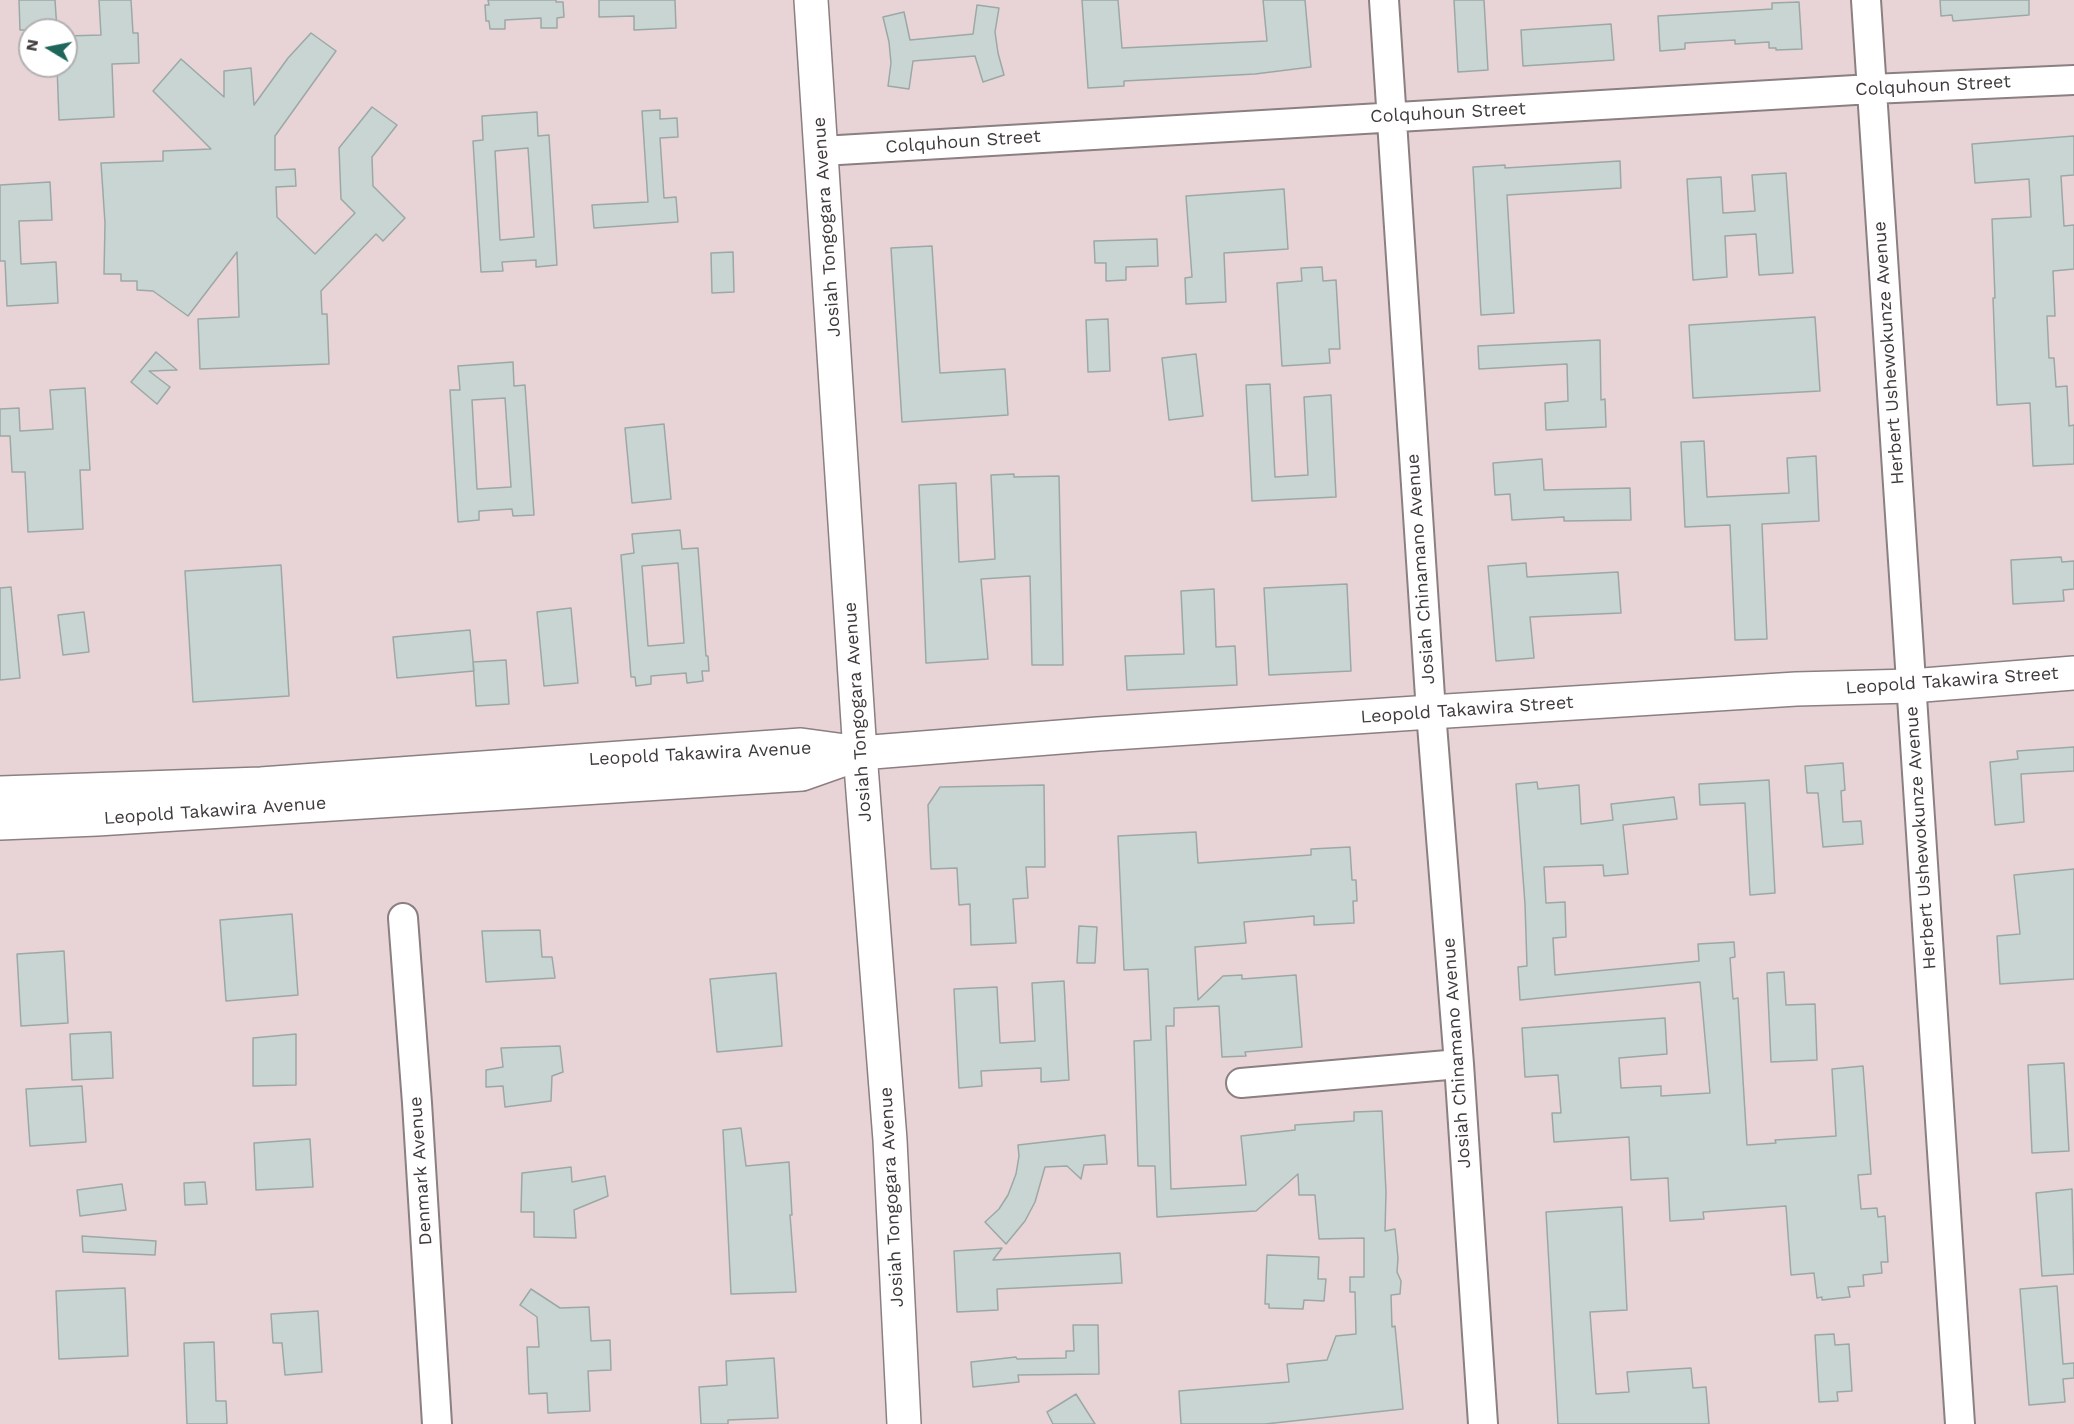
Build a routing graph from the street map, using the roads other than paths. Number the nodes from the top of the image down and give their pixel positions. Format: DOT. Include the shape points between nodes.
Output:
graph roads {
  1 [pos="811,0"];
  2 [pos="1384,0"];
  3 [pos="1866,0"];
  4 [pos="2074,80"];
  5 [pos="1872,89"];
  6 [pos="1392,116"];
  7 [pos="822,151"];
  8 [pos="2074,673"];
  9 [pos="1911,686"];
  10 [pos="1431,712"];
  11 [pos="860,753"];
  12 [pos="0,793"];
  13 [pos="0,823"];
  14 [pos="402,918"];
  15 [pos="1458,1064"];
  16 [pos="1240,1083"];
  17 [pos="437,1424"];
  18 [pos="904,1424"];
  19 [pos="1483,1424"];
  20 [pos="1960,1424"];
  1 -- 7 [label="main road, Josiah Tongogara Avenue"];
  2 -- 6 [label="street, Josiah Chinamano Avenue"];
  3 -- 5 [label="street, Herbert Ushewokunze Avenue"];
  4 -- 5 [label="street, Colquhoun Street"];
  5 -- 6 [label="street, Colquhoun Street"];
  5 -- 9 [label="street, Herbert Ushewokunze Avenue"];
  6 -- 7 [label="street, Colquhoun Street"];
  6 -- 10 [label="street, Josiah Chinamano Avenue"];
  7 -- 11 [label="main road, Josiah Tongogara Avenue"];
  8 -- 9 [label="main road, Leopold Takawira Street"];
  9 -- 10 [label="main road, Leopold Takawira Street"];
  9 -- 20 [label="street, Herbert Ushewokunze Avenue"];
  10 -- 11 [label="main road, Leopold Takawira Street"];
  10 -- 15 [label="street, Josiah Chinamano Avenue"];
  11 -- 12 [label="main road, Leopold Takawira Avenue" via="801,745 261,784"];
  11 -- 13 [label="main road, Leopold Takawira Avenue" via="802,774"];
  11 -- 18 [label="main road, Josiah Tongogara Avenue" via="890,1140"];
  14 -- 17 [label="street, Denmark Avenue"];
  15 -- 16 [label="street"];
  15 -- 19 [label="street, Josiah Chinamano Avenue"];
}
